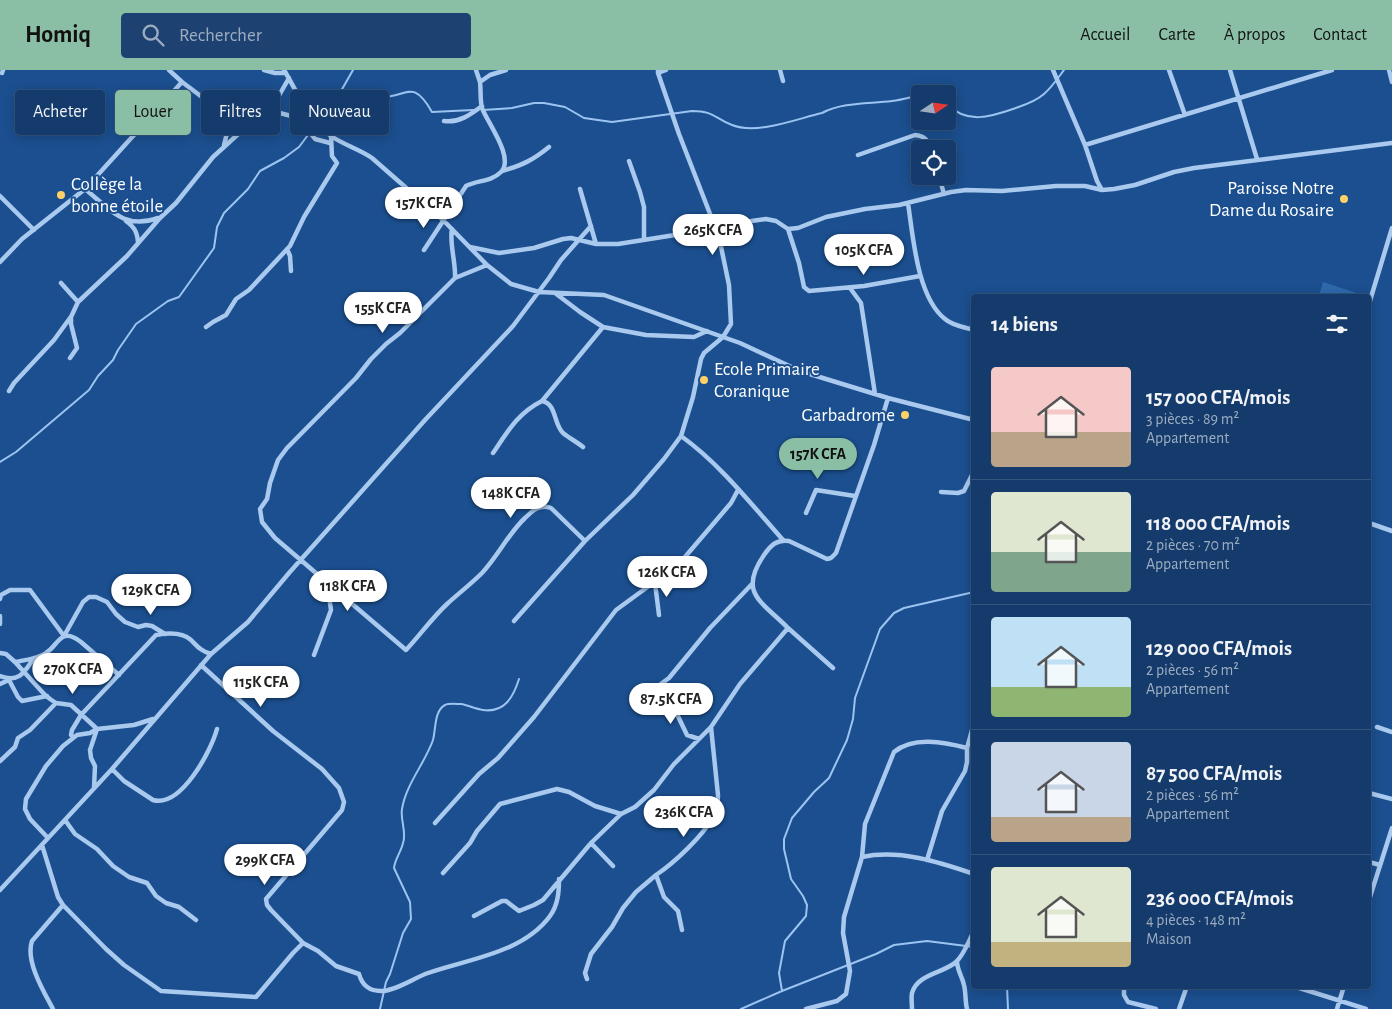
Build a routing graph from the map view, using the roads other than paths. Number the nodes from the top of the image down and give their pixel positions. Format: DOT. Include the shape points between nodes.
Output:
graph roads {
  1 [pos="169,70"];
  2 [pos="264,70"];
  3 [pos="476,70"];
  4 [pos="506,70"];
  5 [pos="666,70"];
  6 [pos="780,70"];
  7 [pos="1053,70"];
  8 [pos="1169,70"];
  9 [pos="1230,70"];
  10 [pos="1332,70"];
  11 [pos="1389,70"];
  12 [pos="285,71"];
  13 [pos="658,71"];
  14 [pos="289,78"];
  15 [pos="783,81"];
  16 [pos="182,82"];
  17 [pos="480,82"];
  18 [pos="1392,82"];
  19 [pos="280,94"];
  20 [pos="201,96"];
  21 [pos="1239,97"];
  22 [pos="482,106"];
  23 [pos="280,113"];
  24 [pos="1185,115"];
  25 [pos="444,121"];
  26 [pos="226,135"];
  27 [pos="238,135"];
  28 [pos="331,136"];
  29 [pos="927,140"];
  30 [pos="330,143"];
  31 [pos="1392,143"];
  32 [pos="1085,145"];
  33 [pos="223,147"];
  34 [pos="549,147"];
  35 [pos="858,155"];
  36 [pos="1257,159"];
  37 [pos="629,161"];
  38 [pos="502,171"];
  39 [pos="942,185"];
  40 [pos="85,189"];
  41 [pos="580,189"];
  42 [pos="1102,190"];
  43 [pos="944,194"];
  44 [pos="0,196"];
  45 [pos="908,203"];
  46 [pos="160,218"];
  47 [pos="124,220"];
  48 [pos="443,220"];
  49 [pos="591,226"];
  50 [pos="715,226"];
  51 [pos="1392,228"];
  52 [pos="452,229"];
  53 [pos="788,229"];
  54 [pos="34,230"];
  55 [pos="580,239"];
  56 [pos="644,240"];
  57 [pos="138,242"];
  58 [pos="596,244"];
  59 [pos="470,247"];
  60 [pos="287,248"];
  61 [pos="424,250"];
  62 [pos="1385,252"];
  63 [pos="1392,254"];
  64 [pos="0,262"];
  65 [pos="487,265"];
  66 [pos="291,271"];
  67 [pos="920,276"];
  68 [pos="455,278"];
  69 [pos="62,283"];
  70 [pos="850,288"];
  71 [pos="539,292"];
  72 [pos="554,292"];
  73 [pos="1371,298"];
  74 [pos="78,302"];
  75 [pos="71,317"];
  76 [pos="603,326"];
  77 [pos="206,327"];
  78 [pos="971,329"];
  79 [pos="707,332"];
  80 [pos="723,337"];
  81 [pos="70,358"];
  82 [pos="9,391"];
  83 [pos="875,394"];
  84 [pos="888,398"];
  85 [pos="542,401"];
  86 [pos="971,419"];
  87 [pos="681,436"];
  88 [pos="583,446"];
  89 [pos="493,453"];
  90 [pos="971,477"];
  91 [pos="738,490"];
  92 [pos="941,492"];
  93 [pos="855,496"];
  94 [pos="806,513"];
  95 [pos="1371,524"];
  96 [pos="1392,531"];
  97 [pos="783,540"];
  98 [pos="585,541"];
  99 [pos="301,560"];
  100 [pos="655,582"];
  101 [pos="327,583"];
  102 [pos="752,584"];
  103 [pos="0,599"];
  104 [pos="659,615"];
  105 [pos="0,616"];
  106 [pos="514,621"];
  107 [pos="0,624"];
  108 [pos="788,628"];
  109 [pos="164,634"];
  110 [pos="64,636"];
  111 [pos="0,645"];
  112 [pos="1,653"];
  113 [pos="211,654"];
  114 [pos="314,655"];
  115 [pos="34,658"];
  116 [pos="15,662"];
  117 [pos="201,666"];
  118 [pos="833,668"];
  119 [pos="24,672"];
  120 [pos="119,675"];
  121 [pos="0,676"];
  122 [pos="9,680"];
  123 [pos="0,684"];
  124 [pos="654,689"];
  125 [pos="632,695"];
  126 [pos="47,696"];
  127 [pos="56,703"];
  128 [pos="81,715"];
  129 [pos="156,718"];
  130 [pos="711,727"];
  131 [pos="1377,727"];
  132 [pos="97,729"];
  133 [pos="217,729"];
  134 [pos="1392,732"];
  135 [pos="971,734"];
  136 [pos="73,738"];
  137 [pos="699,740"];
  138 [pos="967,748"];
  139 [pos="0,761"];
  140 [pos="112,769"];
  141 [pos="94,788"];
  142 [pos="1371,794"];
  143 [pos="1392,799"];
  144 [pos="621,814"];
  145 [pos="65,820"];
  146 [pos="435,822"];
  147 [pos="1392,828"];
  148 [pos="48,838"];
  149 [pos="591,844"];
  150 [pos="42,845"];
  151 [pos="862,857"];
  152 [pos="927,860"];
  153 [pos="1371,863"];
  154 [pos="1380,865"];
  155 [pos="613,866"];
  156 [pos="443,873"];
  157 [pos="971,873"];
  158 [pos="656,875"];
  159 [pos="559,879"];
  160 [pos="0,890"];
  161 [pos="1371,894"];
  162 [pos="63,905"];
  163 [pos="474,916"];
  164 [pos="196,920"];
  165 [pos="682,930"];
  166 [pos="971,936"];
  167 [pos="303,944"];
  168 [pos="957,961"];
  169 [pos="587,979"];
  170 [pos="1124,989"];
  171 [pos="1185,989"];
  172 [pos="1302,989"];
  173 [pos="1343,989"];
  174 [pos="1340,1001"];
  175 [pos="54,1009"];
  176 [pos="806,1009"];
  177 [pos="912,1009"];
  178 [pos="967,1009"];
  179 [pos="1156,1009"];
  180 [pos="1179,1009"];
  181 [pos="1337,1009"];
  182 [pos="1366,1009"];
  1 -- 16 [label="street"];
  2 -- 12 [label="street"];
  3 -- 17 [label="street"];
  4 -- 17 [label="street"];
  5 -- 13 [label="street"];
  6 -- 15 [label="street"];
  7 -- 32 [label="street"];
  8 -- 24 [label="street"];
  9 -- 21 [label="street"];
  10 -- 21 [label="street"];
  11 -- 18 [label="street"];
  12 -- 14 [label="street"];
  13 -- 50 [label="street"];
  14 -- 19 [label="street"];
  14 -- 28 [label="street" via="312,119"];
  16 -- 20 [label="street"];
  16 -- 40 [label="street"];
  17 -- 22 [label="street"];
  21 -- 24 [label="street"];
  21 -- 36 [label="street"];
  22 -- 25 [label="street" via="453,122"];
  22 -- 38 [label="street" via="505,160"];
  23 -- 30 [label="street" via="299,118 315,139"];
  24 -- 32 [label="street"];
  26 -- 33 [label="street"];
  27 -- 33 [label="street"];
  28 -- 30 [label="street"];
  28 -- 48 [label="street" via="372,158"];
  29 -- 35 [label="street" via="915,135"];
  30 -- 60 [label="street" via="337,163"];
  31 -- 36 [label="street"];
  32 -- 42 [label="street"];
  33 -- 46 [label="street" via="176,204"];
  34 -- 38 [label="street" via="522,166"];
  36 -- 42 [label="street" via="1174,172 1135,185"];
  37 -- 56 [label="street" via="644,207"];
  38 -- 48 [label="street" via="466,186"];
  39 -- 43 [label="street"];
  40 -- 47 [label="street"];
  40 -- 54 [label="street"];
  41 -- 49 [label="street"];
  42 -- 43 [label="street" via="1085,186 1056,186"];
  43 -- 45 [label="street"];
  44 -- 54 [label="street"];
  45 -- 53 [label="street" via="826,217"];
  45 -- 67 [label="street"];
  46 -- 47 [label="street" via="142,222"];
  46 -- 57 [label="street"];
  47 -- 57 [label="street" via="134,228"];
  48 -- 52 [label="street"];
  48 -- 61 [label="street"];
  49 -- 55 [label="street"];
  49 -- 58 [label="street"];
  50 -- 53 [label="street" via="772,219"];
  50 -- 56 [label="street"];
  50 -- 80 [label="street" via="726,269 731,308 731,324"];
  51 -- 62 [label="street"];
  52 -- 59 [label="street"];
  52 -- 68 [label="street"];
  53 -- 70 [label="street" via="806,290"];
  54 -- 64 [label="street"];
  55 -- 58 [label="street"];
  55 -- 59 [label="street" via="563,239 534,248 499,253"];
  55 -- 71 [label="street"];
  56 -- 58 [label="street"];
  57 -- 74 [label="street"];
  59 -- 65 [label="street"];
  60 -- 66 [label="street"];
  60 -- 77 [label="street" via="249,290 236,299 226,316"];
  62 -- 63 [label="street"];
  62 -- 73 [label="street"];
  65 -- 68 [label="street"];
  65 -- 71 [label="street" via="511,284"];
  67 -- 70 [label="street"];
  67 -- 78 [label="street" via="940,314 954,325"];
  68 -- 99 [label="street" via="371,359 278,460 267,499 260,509 261,518 275,538"];
  69 -- 74 [label="street"];
  70 -- 83 [label="street" via="861,303"];
  71 -- 72 [label="street"];
  71 -- 99 [label="street" via="513,326"];
  72 -- 76 [label="street"];
  72 -- 79 [label="street" via="604,295"];
  74 -- 75 [label="street"];
  75 -- 81 [label="street" via="77,348"];
  75 -- 82 [label="street"];
  76 -- 79 [label="street" via="646,335 694,337"];
  76 -- 85 [label="street"];
  79 -- 80 [label="street"];
  80 -- 83 [label="street" via="800,371"];
  80 -- 87 [label="street" via="701,359"];
  83 -- 84 [label="street"];
  84 -- 86 [label="street"];
  84 -- 93 [label="street"];
  85 -- 88 [label="street" via="551,406 563,433"];
  85 -- 89 [label="street" via="516,420"];
  87 -- 91 [label="street" via="698,448"];
  87 -- 98 [label="street" via="633,495"];
  90 -- 92 [label="street" via="964,491"];
  91 -- 97 [label="street"];
  91 -- 100 [label="street" via="694,548"];
  93 -- 94 [label="street" via="816,490"];
  93 -- 97 [label="street" via="836,553 831,558"];
  95 -- 96 [label="street"];
  97 -- 102 [label="street" via="771,546 755,568"];
  98 -- 101 [label="street" via="551,508 545,505 538,507 525,518 482,573 406,650"];
  98 -- 106 [label="street"];
  99 -- 101 [label="street"];
  99 -- 113 [label="street" via="248,622"];
  100 -- 104 [label="street"];
  100 -- 146 [label="street" via="616,610 534,717"];
  101 -- 114 [label="street" via="331,610"];
  102 -- 108 [label="street" via="757,597"];
  102 -- 124 [label="street" via="669,678"];
  103 -- 110 [label="street" via="10,590 30,590"];
  105 -- 107 [label="street"];
  108 -- 118 [label="street"];
  108 -- 130 [label="street" via="740,684"];
  109 -- 110 [label="street" via="152,626 138,627 125,622 107,602 96,596 83,602"];
  109 -- 113 [label="street" via="186,637 200,650"];
  109 -- 120 [label="street" via="152,638"];
  110 -- 115 [label="street" via="47,653"];
  110 -- 120 [label="street" via="75,637"];
  111 -- 112 [label="street"];
  112 -- 116 [label="street"];
  113 -- 117 [label="street"];
  115 -- 116 [label="street"];
  115 -- 119 [label="street"];
  116 -- 119 [label="street"];
  117 -- 129 [label="street"];
  117 -- 167 [label="street" via="272,731 322,769 339,788 344,802 342,810 266,899 271,910"];
  119 -- 122 [label="street"];
  119 -- 126 [label="street"];
  120 -- 128 [label="street"];
  121 -- 122 [label="street"];
  122 -- 123 [label="street"];
  122 -- 126 [label="street" via="22,701"];
  124 -- 125 [label="street"];
  124 -- 137 [label="street" via="675,710 687,734"];
  126 -- 127 [label="street"];
  127 -- 128 [label="street" via="68,704"];
  127 -- 139 [label="street" via="18,738 15,747"];
  128 -- 132 [label="street"];
  128 -- 136 [label="street" via="72,730"];
  129 -- 132 [label="street" via="134,725"];
  129 -- 140 [label="street"];
  130 -- 137 [label="street"];
  130 -- 158 [label="street" via="718,795 714,816 701,835"];
  131 -- 134 [label="street"];
  132 -- 136 [label="street"];
  132 -- 141 [label="street" via="90,750 95,766"];
  133 -- 140 [label="street" via="211,747 189,781 166,800 154,800 124,781"];
  135 -- 138 [label="street"];
  136 -- 148 [label="street" via="46,766 26,799 25,809 30,819"];
  137 -- 144 [label="street" via="674,764 647,798"];
  138 -- 151 [label="street" via="947,743 914,743 894,752 865,824"];
  138 -- 152 [label="street" via="965,772 942,811"];
  140 -- 141 [label="street"];
  141 -- 145 [label="street"];
  142 -- 143 [label="street"];
  144 -- 149 [label="street"];
  144 -- 156 [label="street" via="557,789 500,804"];
  145 -- 148 [label="street"];
  145 -- 164 [label="street" via="75,834 98,849 113,866 129,877 148,883 166,904 180,907"];
  147 -- 154 [label="street"];
  148 -- 150 [label="street"];
  149 -- 155 [label="street"];
  149 -- 159 [label="street"];
  150 -- 160 [label="street"];
  150 -- 162 [label="street" via="54,889"];
  151 -- 152 [label="street" via="906,856"];
  151 -- 176 [label="street" via="842,927 850,971 846,994 837,1001"];
  152 -- 157 [label="street"];
  153 -- 154 [label="street"];
  154 -- 161 [label="street"];
  158 -- 165 [label="street" via="664,897 678,912"];
  158 -- 169 [label="street" via="631,898 591,954 585,973"];
  159 -- 163 [label="street" via="534,905 519,911 502,901"];
  159 -- 167 [label="street" via="557,901 551,915 525,937 507,948 386,990 367,988 359,974 336,966"];
  162 -- 167 [label="street" via="124,965 160,991 256,997"];
  162 -- 175 [label="street" via="30,948 30,958 41,986"];
  166 -- 168 [label="street"];
  168 -- 177 [label="street" via="916,986 912,992"];
  168 -- 178 [label="street" via="965,987"];
  170 -- 179 [label="street" via="1128,1002"];
  171 -- 180 [label="street"];
  172 -- 174 [label="street"];
  173 -- 174 [label="street"];
  174 -- 181 [label="street"];
  174 -- 182 [label="street"];
}
